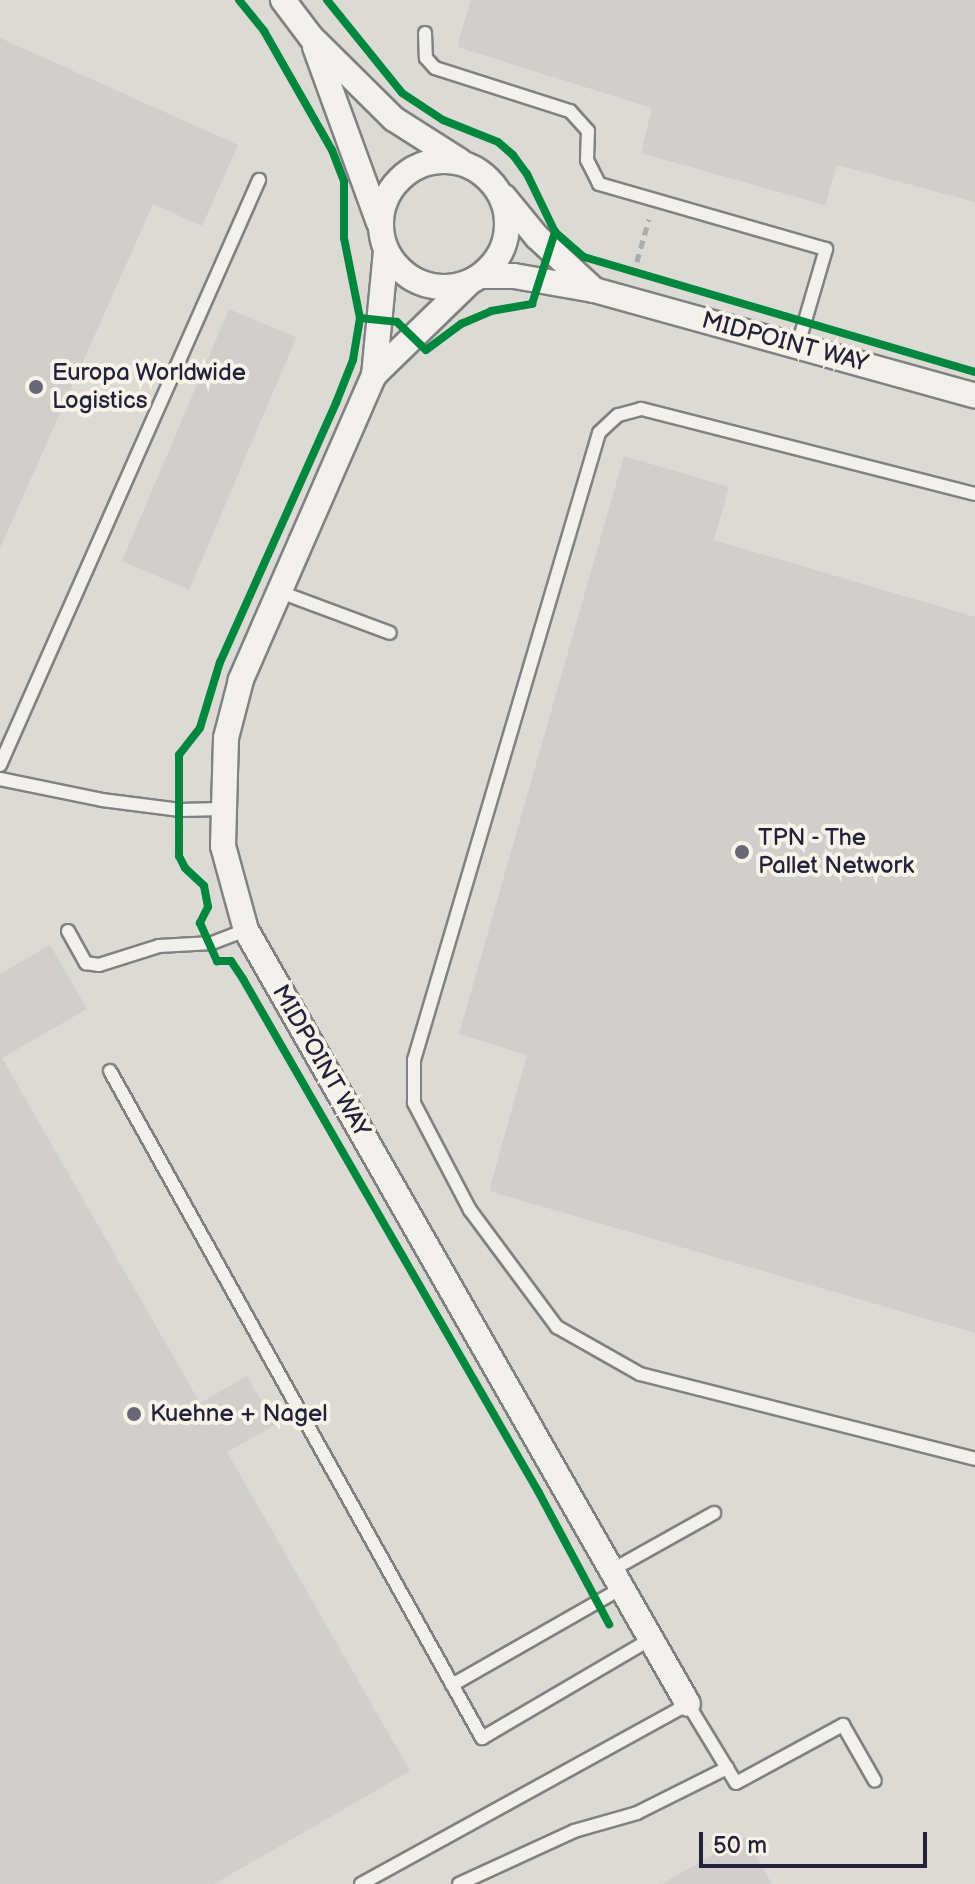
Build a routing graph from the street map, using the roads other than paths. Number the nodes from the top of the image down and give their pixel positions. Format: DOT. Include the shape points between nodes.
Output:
graph roads {
  1 [pos="283,0"];
  2 [pos="425,33"];
  3 [pos="311,37"];
  4 [pos="462,162"];
  5 [pos="259,180"];
  6 [pos="500,193"];
  7 [pos="380,226"];
  8 [pos="386,251"];
  9 [pos="476,279"];
  10 [pos="594,290"];
  11 [pos="798,345"];
  12 [pos="374,375"];
  13 [pos="975,396"];
  14 [pos="975,494"];
  15 [pos="280,592"];
  16 [pos="390,633"];
  17 [pos="0,765"];
  18 [pos="0,779"];
  19 [pos="223,809"];
  20 [pos="246,930"];
  21 [pos="68,931"];
  22 [pos="110,1071"];
  23 [pos="975,1459"];
  24 [pos="714,1513"];
  25 [pos="617,1579"];
  26 [pos="651,1639"];
  27 [pos="452,1685"];
  28 [pos="688,1704"];
  29 [pos="727,1768"];
  30 [pos="875,1781"];
  31 [pos="361,1884"];
  32 [pos="459,1884"];
  1 -- 3 [label="street"];
  2 -- 11 [label="lane" via="426,58 435,68 570,111 588,131 587,160 599,184 826,249"];
  3 -- 4 [label="street" via="394,119"];
  3 -- 7 [label="street"];
  4 -- 6 [label="street"];
  4 -- 7 [label="street" via="435,160 403,175 384,202"];
  5 -- 17 [label="lane"];
  6 -- 9 [label="street" via="506,236 492,265"];
  6 -- 10 [label="street, MIDPOINT WAY" via="537,237"];
  7 -- 8 [label="street"];
  8 -- 9 [label="street" via="401,271 424,284 448,287"];
  8 -- 12 [label="street, MIDPOINT WAY"];
  9 -- 10 [label="street, MIDPOINT WAY" via="514,276"];
  9 -- 12 [label="street, MIDPOINT WAY"];
  10 -- 11 [label="street, MIDPOINT WAY"];
  11 -- 13 [label="street, MIDPOINT WAY"];
  12 -- 15 [label="street, MIDPOINT WAY"];
  14 -- 23 [label="lane" via="641,409 618,415 599,433 414,1060 414,1103 470,1210 557,1327 640,1374"];
  15 -- 16 [label="lane"];
  15 -- 19 [label="street, MIDPOINT WAY" via="241,680 226,738"];
  18 -- 19 [label="lane" via="102,800 180,810"];
  19 -- 20 [label="street, MIDPOINT WAY" via="223,846"];
  20 -- 21 [label="lane" via="212,943 159,946 99,965 86,963"];
  20 -- 25 [label="street, MIDPOINT WAY"];
  22 -- 27 [label="lane"];
  24 -- 25 [label="lane"];
  25 -- 26 [label="street, MIDPOINT WAY"];
  25 -- 27 [label="lane"];
  26 -- 27 [label="lane" via="482,1738"];
  26 -- 28 [label="street, MIDPOINT WAY"];
  28 -- 29 [label="lane"];
  28 -- 31 [label="lane"];
  29 -- 30 [label="lane" via="736,1783 843,1725"];
  29 -- 32 [label="lane" via="637,1813 574,1831"];
}
